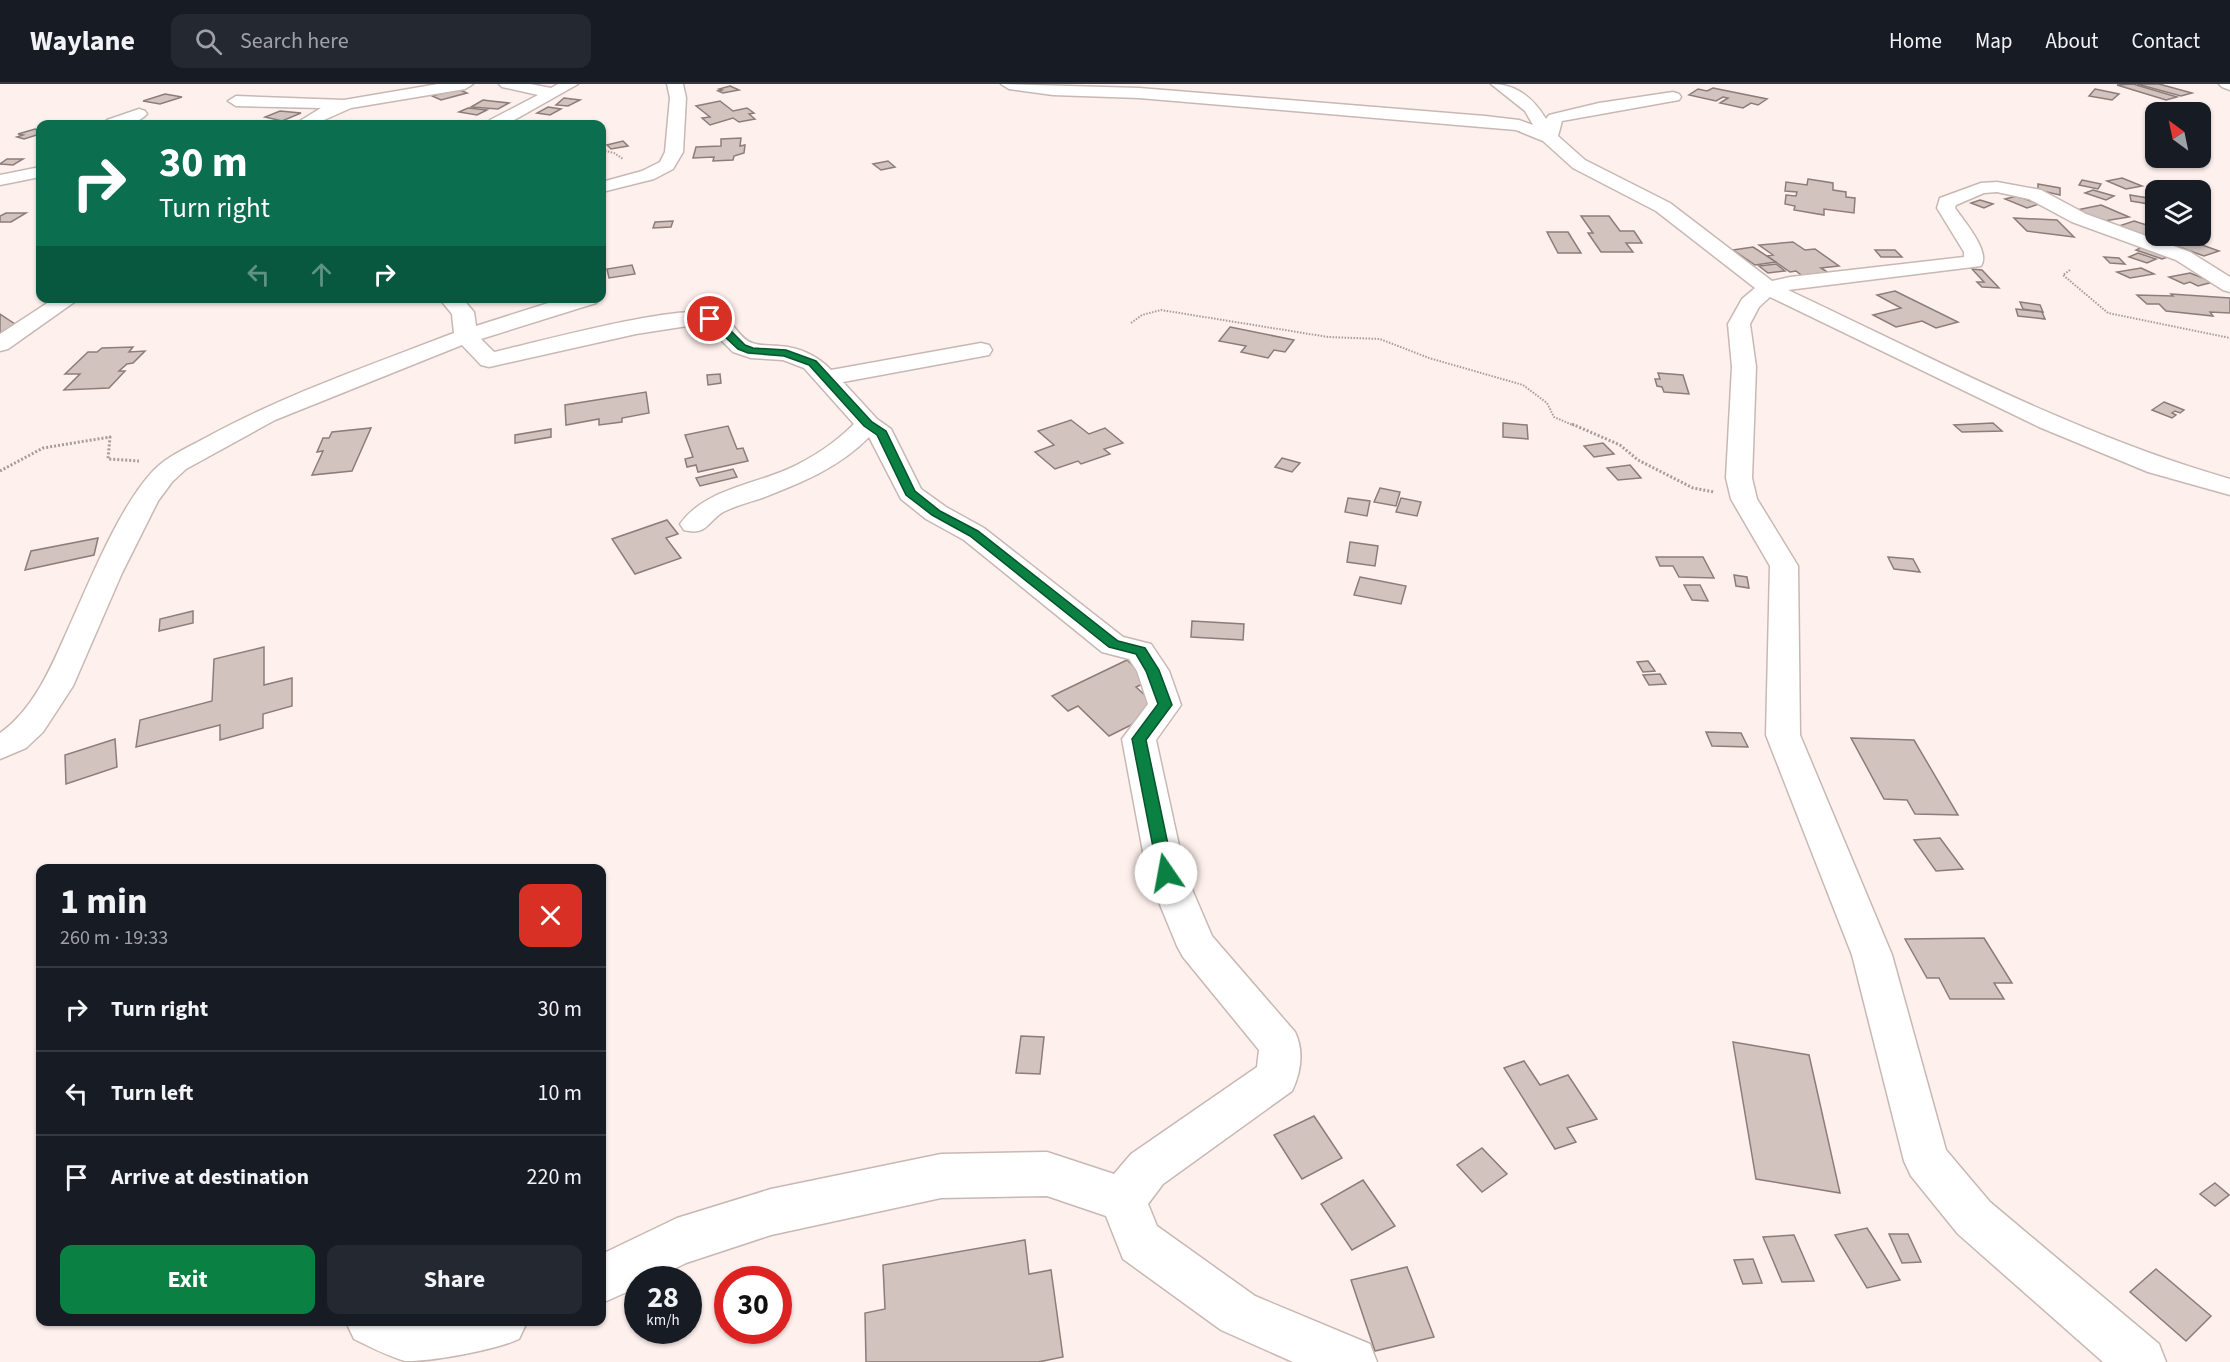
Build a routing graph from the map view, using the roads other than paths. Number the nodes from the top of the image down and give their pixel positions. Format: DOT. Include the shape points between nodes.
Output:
graph roads {
  1 [pos="465,84"];
  2 [pos="507,84"];
  3 [pos="570,84"];
  4 [pos="675,84"];
  5 [pos="1009,84"];
  6 [pos="1161,84"];
  7 [pos="1499,84"];
  8 [pos="551,93"];
  9 [pos="1139,93"];
  10 [pos="1673,98"];
  11 [pos="236,101"];
  12 [pos="349,104"];
  13 [pos="139,114"];
  14 [pos="123,120"];
  15 [pos="311,120"];
  16 [pos="503,120"];
  17 [pos="1549,137"];
  18 [pos="36,160"];
  19 [pos="36,173"];
  20 [pos="21,175"];
  21 [pos="0,180"];
  22 [pos="606,186"];
  23 [pos="2230,286"];
  24 [pos="1768,288"];
  25 [pos="62,303"];
  26 [pos="454,303"];
  27 [pos="572,303"];
  28 [pos="466,336"];
  29 [pos="0,344"];
  30 [pos="981,350"];
  31 [pos="826,378"];
  32 [pos="868,424"];
  33 [pos="2230,488"];
  34 [pos="694,524"];
  35 [pos="0,747"];
  36 [pos="1123,1199"];
  37 [pos="606,1277"];
  38 [pos="381,1326"];
  39 [pos="484,1326"];
  40 [pos="1352,1362"];
  41 [pos="2141,1362"];
  1 -- 12 [label="street"];
  2 -- 8 [label="street"];
  3 -- 8 [label="street"];
  4 -- 22 [label="street" via="678,98 674,152 667,165 648,175"];
  5 -- 9 [label="street"];
  6 -- 9 [label="street"];
  7 -- 17 [label="street" via="1531,108"];
  8 -- 16 [label="street"];
  9 -- 17 [label="street" via="1485,121 1519,125"];
  10 -- 17 [label="street" via="1555,118"];
  11 -- 12 [label="street"];
  12 -- 15 [label="street"];
  13 -- 14 [label="street"];
  17 -- 24 [label="street" via="1579,164 1663,207"];
  18 -- 20 [label="street"];
  19 -- 20 [label="street"];
  20 -- 21 [label="street"];
  23 -- 24 [label="street" via="2183,256 2079,218 2034,194 1997,187 1981,188 1947,202 1974,252 1974,262"];
  24 -- 33 [label="street" via="2048,422 2157,466"];
  24 -- 41 [label="street" via="1750,304 1739,324 1744,367 1739,478 1744,499 1784,566 1783,735 1872,955 1928,1161 1974,1218"];
  25 -- 29 [label="street"];
  26 -- 28 [label="street" via="463,312"];
  27 -- 28 [label="street"];
  28 -- 31 [label="street" via="489,360 636,327 710,319 741,347 802,358"];
  28 -- 35 [label="street" via="266,416 177,464 163,476 145,499 62,678 31,724 15,740"];
  30 -- 31 [label="street"];
  31 -- 32 [label="street"];
  32 -- 34 [label="street" via="846,446 807,469 713,507"];
  32 -- 36 [label="street" via="882,434 910,493 974,534 1113,645 1140,651 1153,670 1165,705 1138,739 1166,873 1197,946 1280,1046 1277,1077 1147,1169"];
  36 -- 37 [label="street" via="1047,1174 941,1176 771,1212 677,1242"];
  36 -- 40 [label="street" via="1140,1242 1238,1313"];
  38 -- 39 [label="street" via="417,1341"];
}
